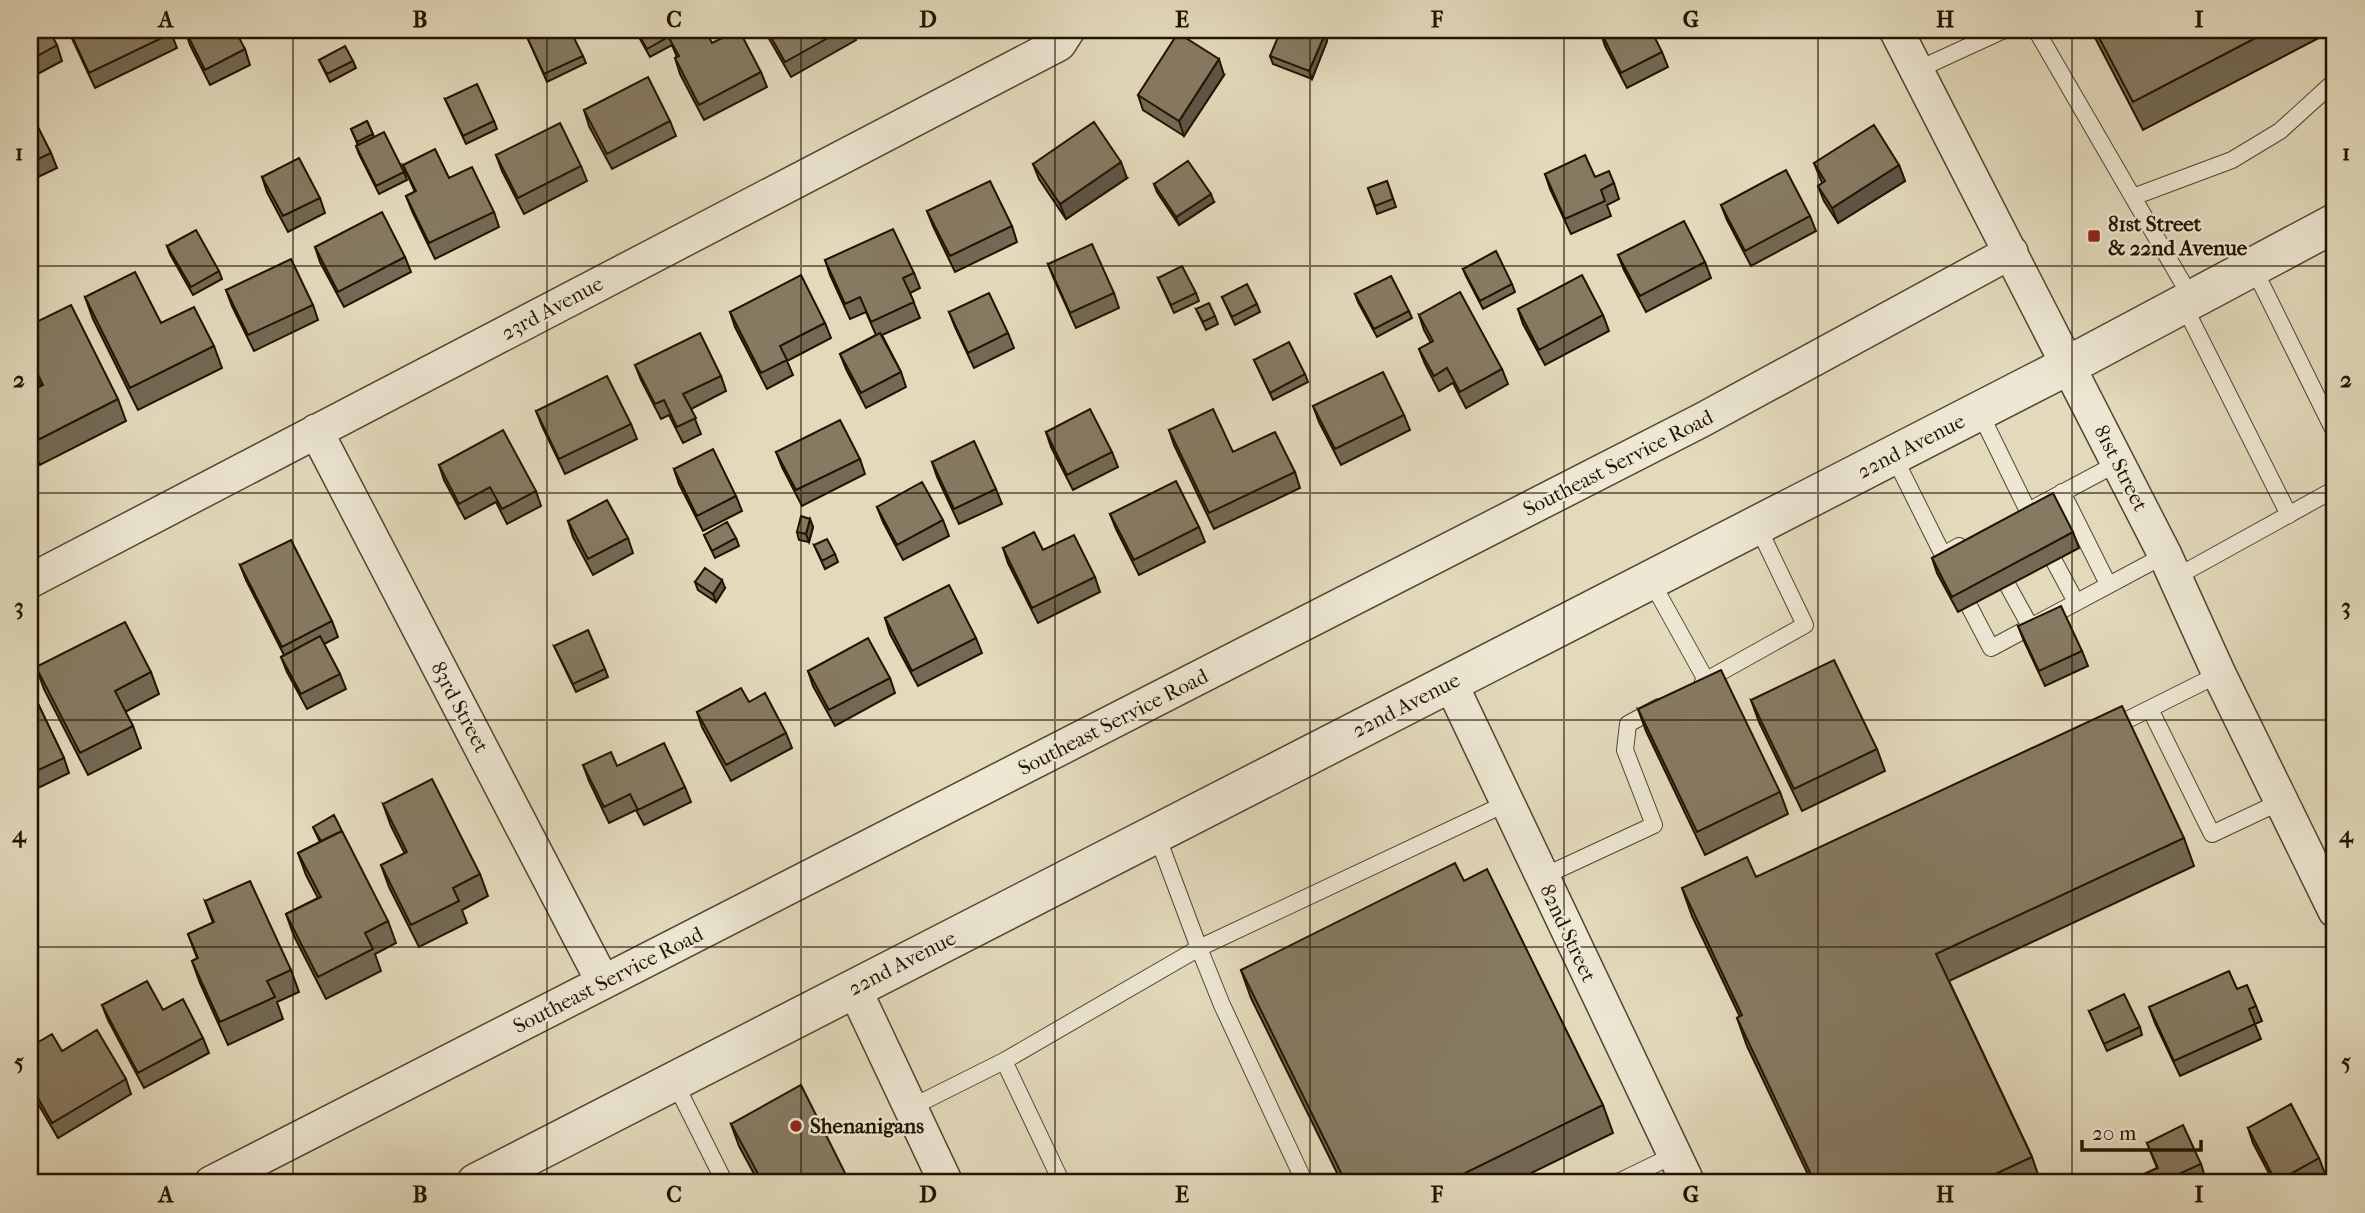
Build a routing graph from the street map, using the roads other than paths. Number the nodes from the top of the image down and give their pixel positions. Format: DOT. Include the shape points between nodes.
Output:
graph roads {
  1 [pos="1068,30"];
  2 [pos="1896,30"];
  3 [pos="2004,30"];
  4 [pos="2036,30"];
  5 [pos="1917,70"];
  6 [pos="2335,81"];
  7 [pos="2133,197"];
  8 [pos="2335,223"];
  9 [pos="2011,252"];
  10 [pos="2253,267"];
  11 [pos="2188,302"];
  12 [pos="2069,365"];
  13 [pos="1979,411"];
  14 [pos="316,431"];
  15 [pos="2335,433"];
  16 [pos="1893,455"];
  17 [pos="2118,463"];
  18 [pos="2335,489"];
  19 [pos="2062,492"];
  20 [pos="2289,515"];
  21 [pos="1757,525"];
  22 [pos="1971,540"];
  23 [pos="2054,561"];
  24 [pos="2171,566"];
  25 [pos="1650,579"];
  26 [pos="30,580"];
  27 [pos="2108,584"];
  28 [pos="2008,586"];
  29 [pos="2076,602"];
  30 [pos="1969,606"];
  31 [pos="2030,626"];
  32 [pos="2220,674"];
  33 [pos="1706,680"];
  34 [pos="1450,682"];
  35 [pos="2150,709"];
  36 [pos="2091,738"];
  37 [pos="2281,801"];
  38 [pos="1507,803"];
  39 [pos="1156,833"];
  40 [pos="1542,877"];
  41 [pos="2335,911"];
  42 [pos="1199,948"];
  43 [pos="603,982"];
  44 [pos="854,988"];
  45 [pos="1004,1061"];
  46 [pos="674,1081"];
  47 [pos="910,1108"];
  48 [pos="1681,1169"];
  49 [pos="211,1183"];
  50 [pos="476,1183"];
  51 [pos="725,1183"];
  52 [pos="946,1183"];
  53 [pos="1062,1183"];
  54 [pos="1305,1183"];
  55 [pos="1616,1183"];
  1 -- 14 [label="street, 23rd Avenue" via="1059,44"];
  2 -- 5 [label="street, 81st Street"];
  3 -- 5 [label="lane"];
  4 -- 7 [label="lane"];
  5 -- 9 [label="street, 81st Street"];
  6 -- 7 [label="lane" via="2280,131 2232,160"];
  7 -- 11 [label="lane"];
  8 -- 10 [label="street, 22nd Avenue"];
  9 -- 12 [label="street, 81st Street"];
  9 -- 43 [label="street, Southeast Service Road" via="1690,427"];
  10 -- 11 [label="street, 22nd Avenue"];
  10 -- 15 [label="lane"];
  11 -- 12 [label="street, 22nd Avenue"];
  11 -- 20 [label="lane"];
  12 -- 13 [label="street, 22nd Avenue"];
  12 -- 17 [label="street, 81st Street"];
  13 -- 16 [label="street, 22nd Avenue"];
  13 -- 19 [label="lane" via="2026,517"];
  14 -- 26 [label="street, 23rd Avenue"];
  14 -- 43 [label="street, 83rd Street"];
  16 -- 21 [label="street, 22nd Avenue"];
  16 -- 22 [label="lane" via="1946,561"];
  17 -- 19 [label="lane"];
  17 -- 24 [label="street, 81st Street"];
  18 -- 20 [label="lane"];
  19 -- 27 [label="lane"];
  20 -- 24 [label="lane"];
  21 -- 25 [label="street, 22nd Avenue"];
  21 -- 33 [label="lane" via="1805,625"];
  23 -- 29 [label="lane"];
  24 -- 27 [label="lane"];
  24 -- 32 [label="street, 81st Street"];
  25 -- 33 [label="lane"];
  25 -- 34 [label="street, 22nd Avenue"];
  27 -- 29 [label="lane"];
  28 -- 31 [label="lane"];
  29 -- 31 [label="lane"];
  30 -- 31 [label="lane" via="1991,648"];
  32 -- 35 [label="lane"];
  32 -- 37 [label="street, 81st Street"];
  33 -- 40 [label="lane" via="1628,724 1625,750 1654,825"];
  34 -- 38 [label="street, 82nd Street"];
  34 -- 39 [label="street, 22nd Avenue"];
  35 -- 36 [label="lane"];
  35 -- 37 [label="lane" via="2212,834"];
  37 -- 41 [label="street, 81st Street"];
  38 -- 40 [label="street, 82nd Street"];
  38 -- 42 [label="lane"];
  39 -- 42 [label="lane"];
  39 -- 44 [label="street, 22nd Avenue"];
  40 -- 48 [label="street, 82nd Street"];
  42 -- 45 [label="lane"];
  42 -- 54 [label="lane"];
  43 -- 49 [label="street, Southeast Service Road"];
  44 -- 46 [label="street, 22nd Avenue"];
  44 -- 47 [label="street"];
  45 -- 47 [label="lane"];
  45 -- 53 [label="lane"];
  46 -- 50 [label="street, 22nd Avenue"];
  46 -- 51 [label="lane"];
  47 -- 52 [label="street"];
  48 -- 55 [label="lane"];
}
